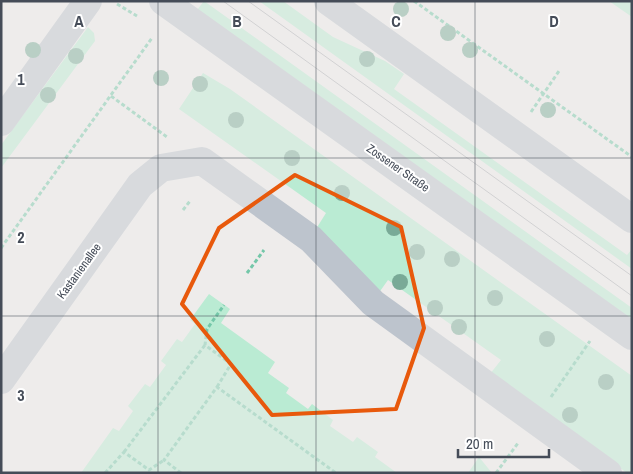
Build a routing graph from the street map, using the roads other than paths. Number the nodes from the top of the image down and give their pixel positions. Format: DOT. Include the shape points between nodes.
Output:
graph roads {
  1 [pos="88,1"];
  2 [pos="163,1"];
  3 [pos="341,5"];
  4 [pos="1,122"];
  5 [pos="632,219"];
  6 [pos="632,336"];
  7 [pos="1,380"];
  8 [pos="608,473"];
  1 -- 4 [label="street"];
  2 -- 6 [label="street, Zossener Straße"];
  3 -- 5 [label="street"];
  7 -- 8 [label="street, Kastanienallee" via="140,185 171,166 202,162 311,238 373,303"];
}
